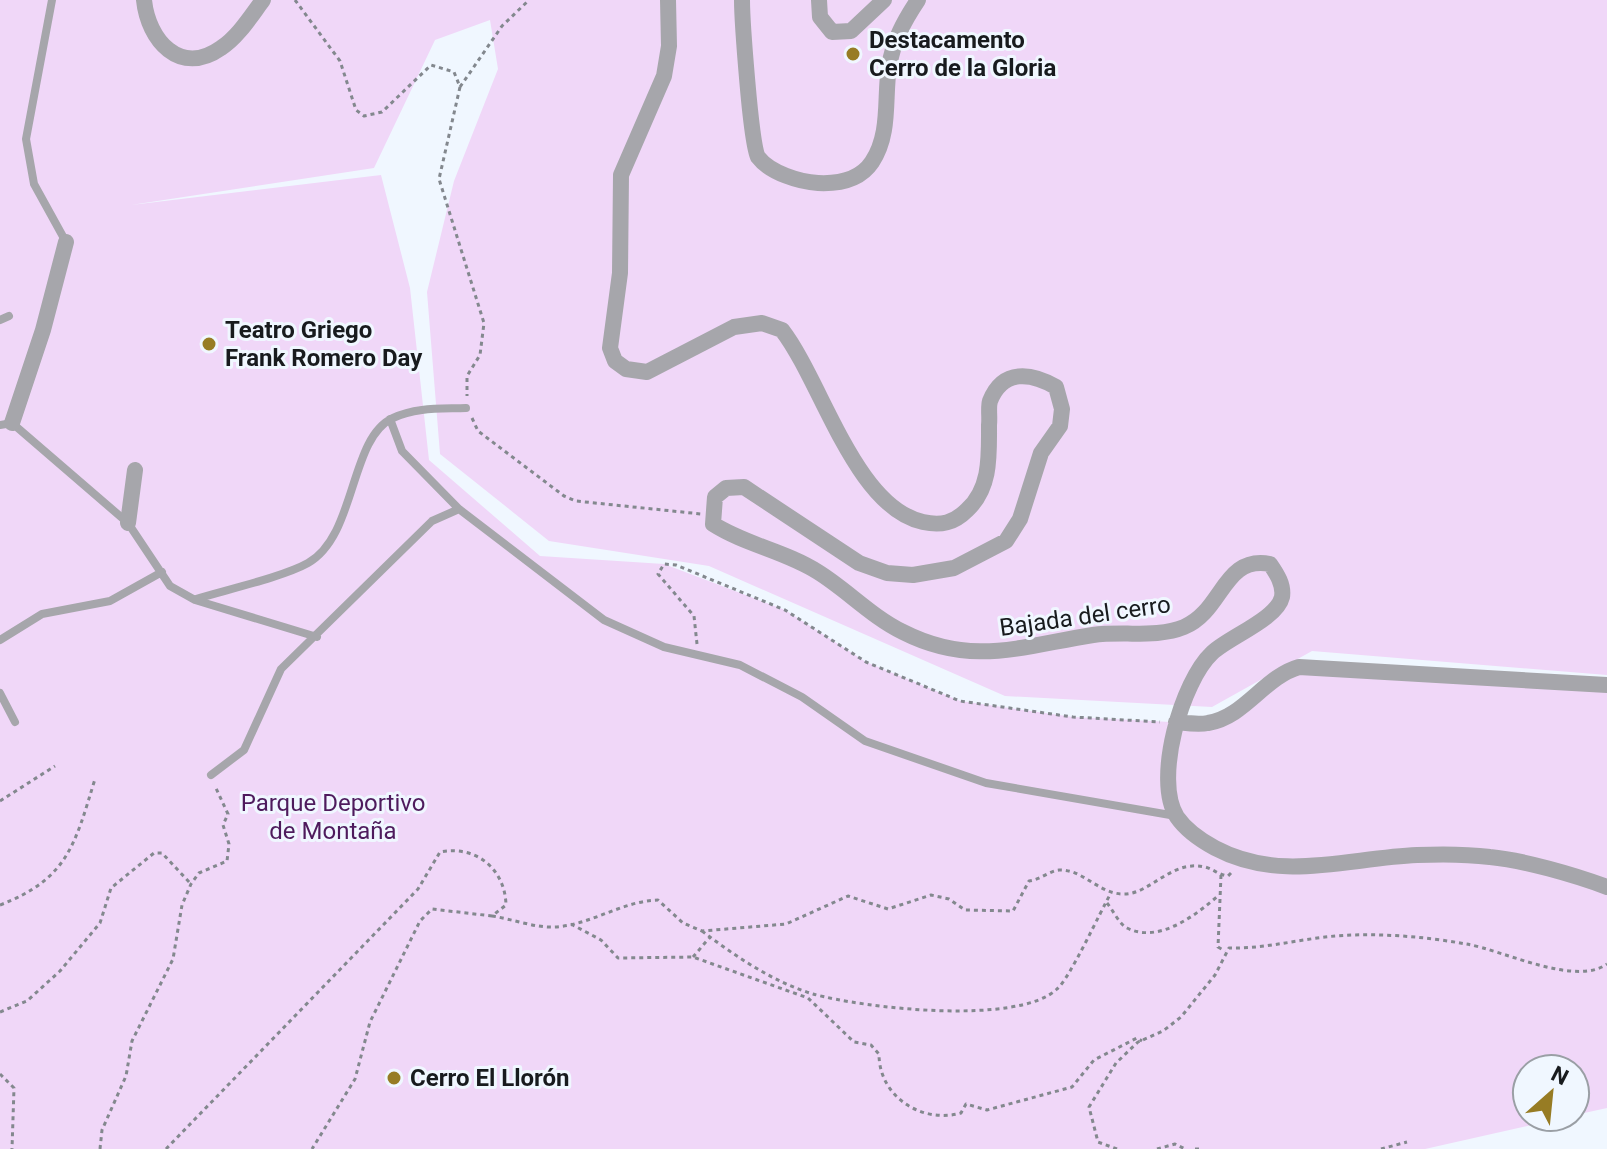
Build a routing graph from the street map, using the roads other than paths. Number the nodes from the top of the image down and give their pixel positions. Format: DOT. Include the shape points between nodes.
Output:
graph roads {
  1 [pos="52,0"];
  2 [pos="144,0"];
  3 [pos="263,0"];
  4 [pos="668,0"];
  5 [pos="742,0"];
  6 [pos="819,0"];
  7 [pos="884,0"];
  8 [pos="918,0"];
  9 [pos="66,242"];
  10 [pos="466,408"];
  11 [pos="390,419"];
  12 [pos="6,424"];
  13 [pos="135,470"];
  14 [pos="459,509"];
  15 [pos="128,523"];
  16 [pos="162,572"];
  17 [pos="195,600"];
  18 [pos="317,637"];
  19 [pos="0,640"];
  20 [pos="1607,685"];
  21 [pos="0,693"];
  22 [pos="15,722"];
  23 [pos="1176,722"];
  24 [pos="211,775"];
  25 [pos="1177,817"];
  26 [pos="1607,887"];
  1 -- 9 [label="lane" via="26,139 34,184"];
  2 -- 3 [label="street" via="146,20 163,48 183,56 221,48"];
  4 -- 23 [label="street, Bajada del cerro" via="664,76 621,175 620,273 610,348 615,361 647,372 734,327 762,323 782,330 867,480 888,504 915,520 939,525 959,518 979,500 988,470 990,401 1003,384 1015,376 1035,375 1056,387 1062,409 1060,426 1041,453 1020,519 1006,541 954,568 913,575 859,563 744,487 726,488 715,497 713,524 736,538 784,553 901,632 950,651 1000,654 1095,635 1181,629 1215,602 1236,569 1254,561 1270,564 1280,578 1282,598 1272,615 1230,638 1197,669"];
  5 -- 8 [label="street" via="750,136 757,157 783,174 825,183 853,180 872,162 886,126 894,41"];
  6 -- 7 [label="street" via="820,17 832,32 851,31"];
  9 -- 12 [label="street" via="43,330"];
  10 -- 11 [label="lane" via="414,410"];
  11 -- 14 [label="lane" via="402,451"];
  11 -- 17 [label="lane" via="355,476 341,527 309,563"];
  12 -- 15 [label="lane"];
  13 -- 15 [label="street"];
  14 -- 18 [label="lane" via="432,521"];
  14 -- 25 [label="lane" via="604,620 664,647 752,671 802,697 865,741 986,783"];
  15 -- 16 [label="lane"];
  16 -- 17 [label="lane" via="170,586"];
  16 -- 19 [label="lane" via="110,601 42,614"];
  17 -- 18 [label="lane"];
  18 -- 24 [label="lane" via="281,669 244,750"];
  20 -- 23 [label="street" via="1299,667 1280,672 1242,706 1209,724"];
  21 -- 22 [label="lane"];
  23 -- 25 [label="street, Bajada del cerro" via="1168,780"];
  25 -- 26 [label="street" via="1201,840 1239,860 1287,868 1416,855 1491,857"];
}
